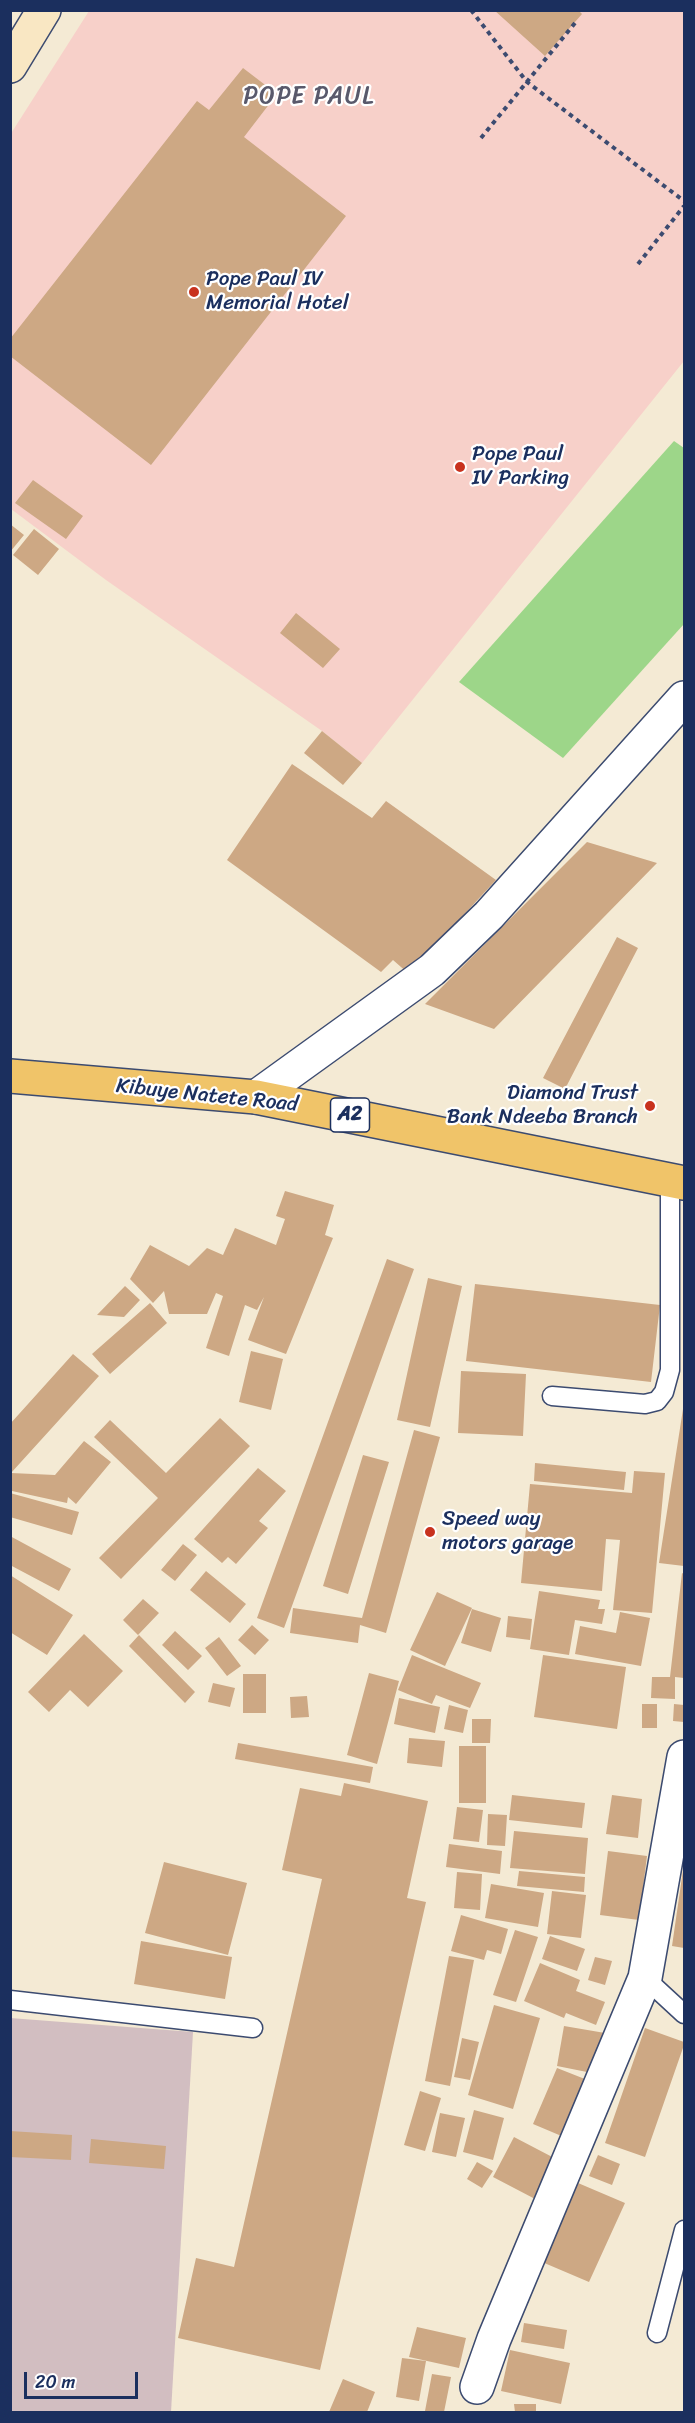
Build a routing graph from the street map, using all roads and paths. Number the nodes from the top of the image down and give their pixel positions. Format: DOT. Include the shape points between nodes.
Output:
graph roads {
  1 [pos="44,10"];
  2 [pos="471,10"];
  3 [pos="575,23"];
  4 [pos="10,66"];
  5 [pos="527,82"];
  6 [pos="481,138"];
  7 [pos="684,204"];
  8 [pos="638,264"];
  9 [pos="684,698"];
  10 [pos="10,1076"];
  11 [pos="256,1097"];
  12 [pos="677,1181"];
  13 [pos="552,1396"];
  14 [pos="684,1757"];
  15 [pos="645,1978"];
  16 [pos="10,2000"];
  17 [pos="684,2014"];
  18 [pos="253,2028"];
  19 [pos="684,2230"];
  20 [pos="657,2333"];
  21 [pos="477,2387"];
  1 -- 4 [label="main road"];
  2 -- 5 [label="path"];
  3 -- 5 [label="path"];
  5 -- 6 [label="path"];
  5 -- 7 [label="path"];
  7 -- 8 [label="path"];
  9 -- 11 [label="street" via="489,915 432,970"];
  10 -- 11 [label="main road, Kibuye Natete Road / A2"];
  11 -- 12 [label="main road, Kibuye Natete Road / A2"];
  12 -- 13 [label="lane" via="670,1370 664,1392 657,1401 645,1404"];
  14 -- 15 [label="street"];
  15 -- 17 [label="lane"];
  15 -- 21 [label="street"];
  16 -- 18 [label="lane"];
  19 -- 20 [label="lane"];
}
